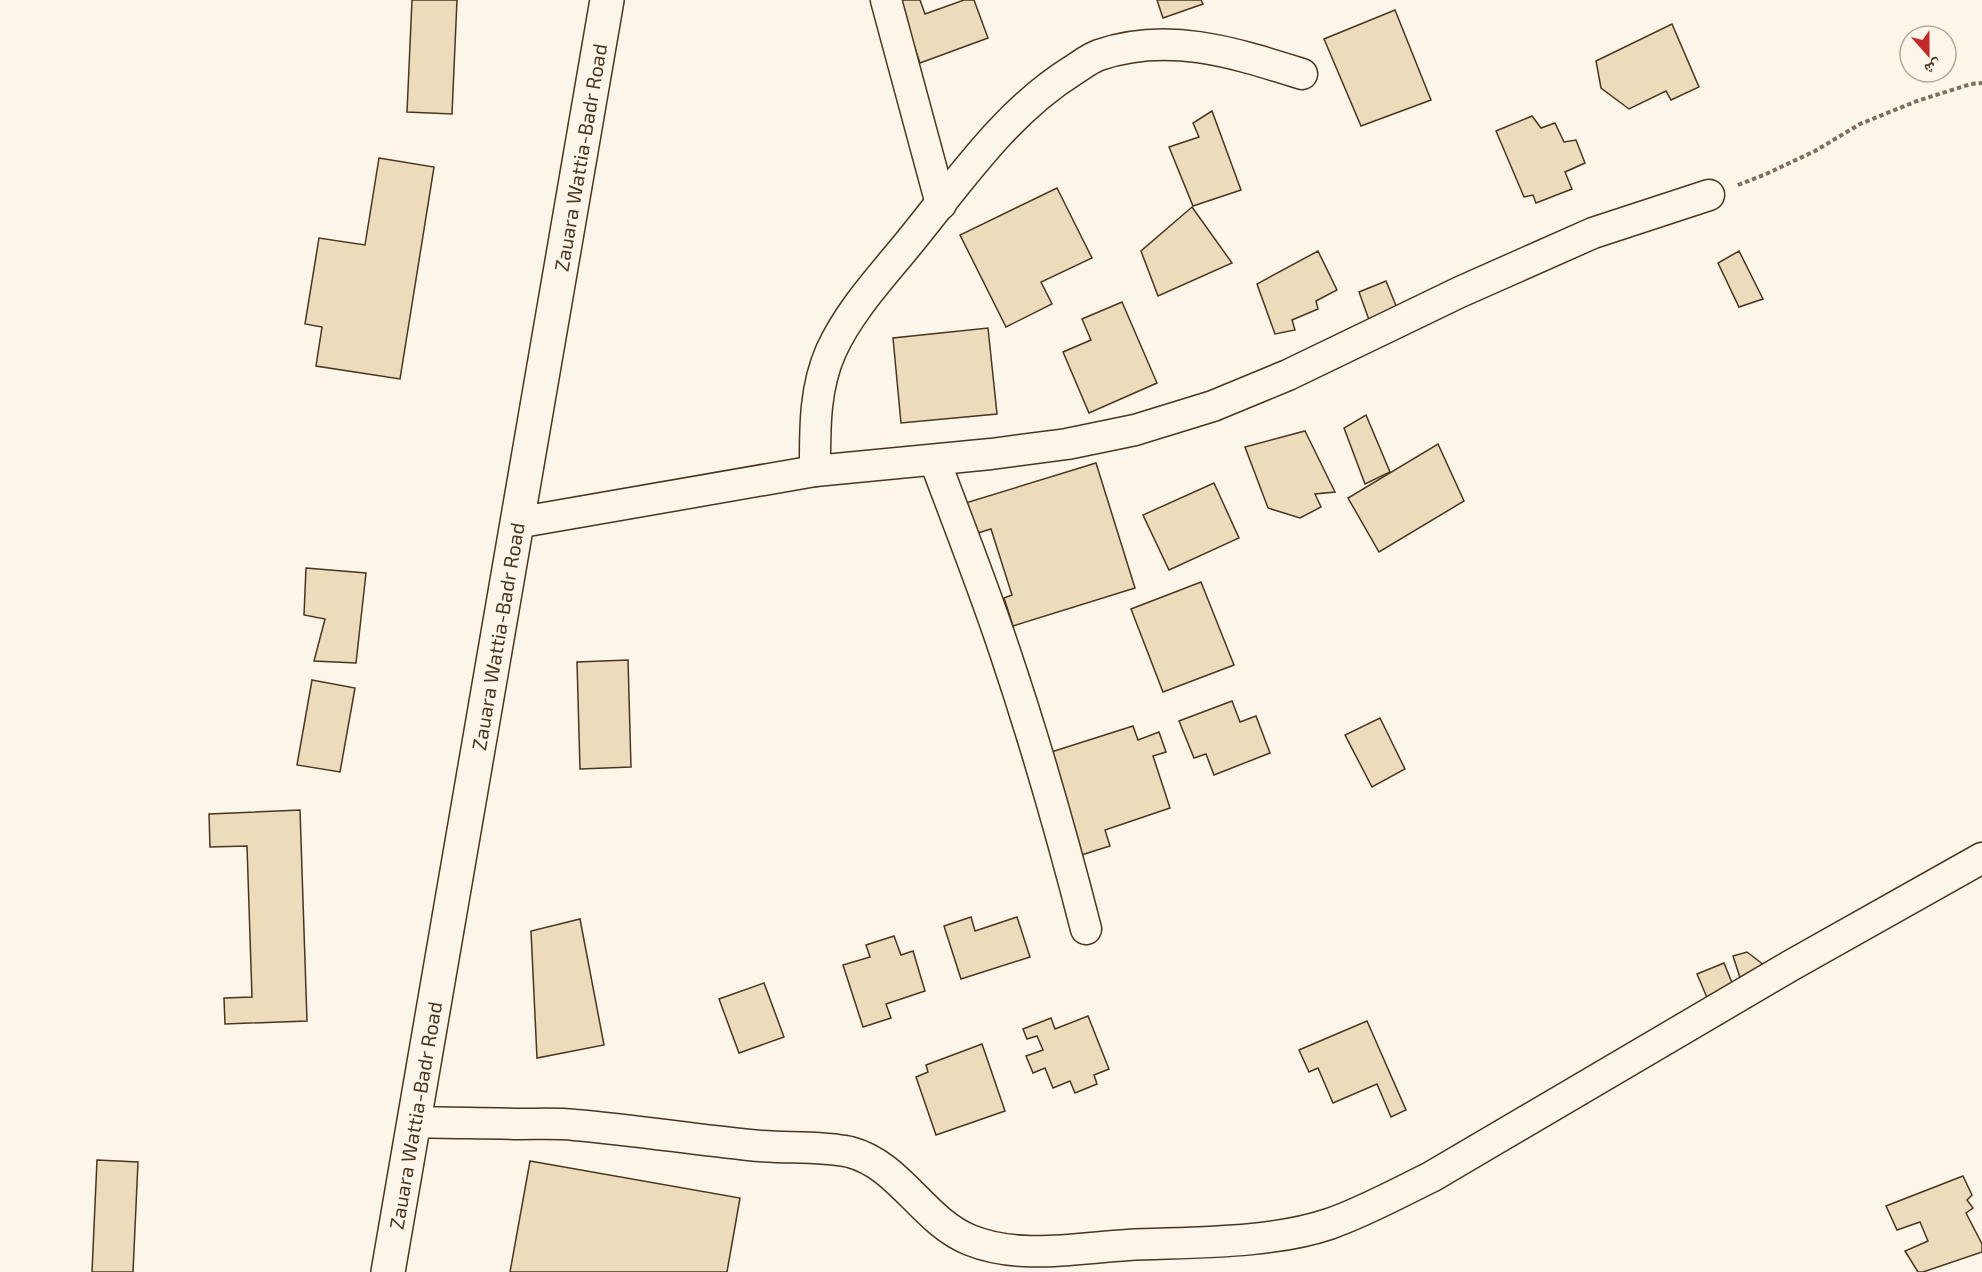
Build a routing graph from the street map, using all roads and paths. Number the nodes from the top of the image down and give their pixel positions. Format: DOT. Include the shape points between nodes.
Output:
graph roads {
  1 [pos="607,0"];
  2 [pos="886,0"];
  3 [pos="1302,74"];
  4 [pos="1982,83"];
  5 [pos="1709,195"];
  6 [pos="941,204"];
  7 [pos="935,460"];
  8 [pos="815,471"];
  9 [pos="516,523"];
  10 [pos="1982,858"];
  11 [pos="1086,929"];
  12 [pos="415,1122"];
  13 [pos="1028,1261"];
  14 [pos="388,1272"];
  1 -- 9 [label="highway, Zauara Wattia-Badr Road"];
  2 -- 6 [label="street"];
  3 -- 6 [label="street" via="1238,54 1185,44 1138,45 1097,56 1050,85 1015,116"];
  4 -- 5 [label="path" via="1917,101 1860,124 1766,174"];
  5 -- 7 [label="street" via="1593,233 1213,406 1135,430 1066,444"];
  6 -- 8 [label="street" via="852,314 831,352 815,419"];
  7 -- 8 [label="street"];
  7 -- 11 [label="street" via="1027,719"];
  8 -- 9 [label="street"];
  9 -- 12 [label="highway, Zauara Wattia-Badr Road"];
  10 -- 13 [label="street" via="1441,1172 1328,1225 1242,1240"];
  12 -- 13 [label="street" via="573,1124 852,1153 871,1160 967,1239"];
  12 -- 14 [label="highway, Zauara Wattia-Badr Road"];
}
